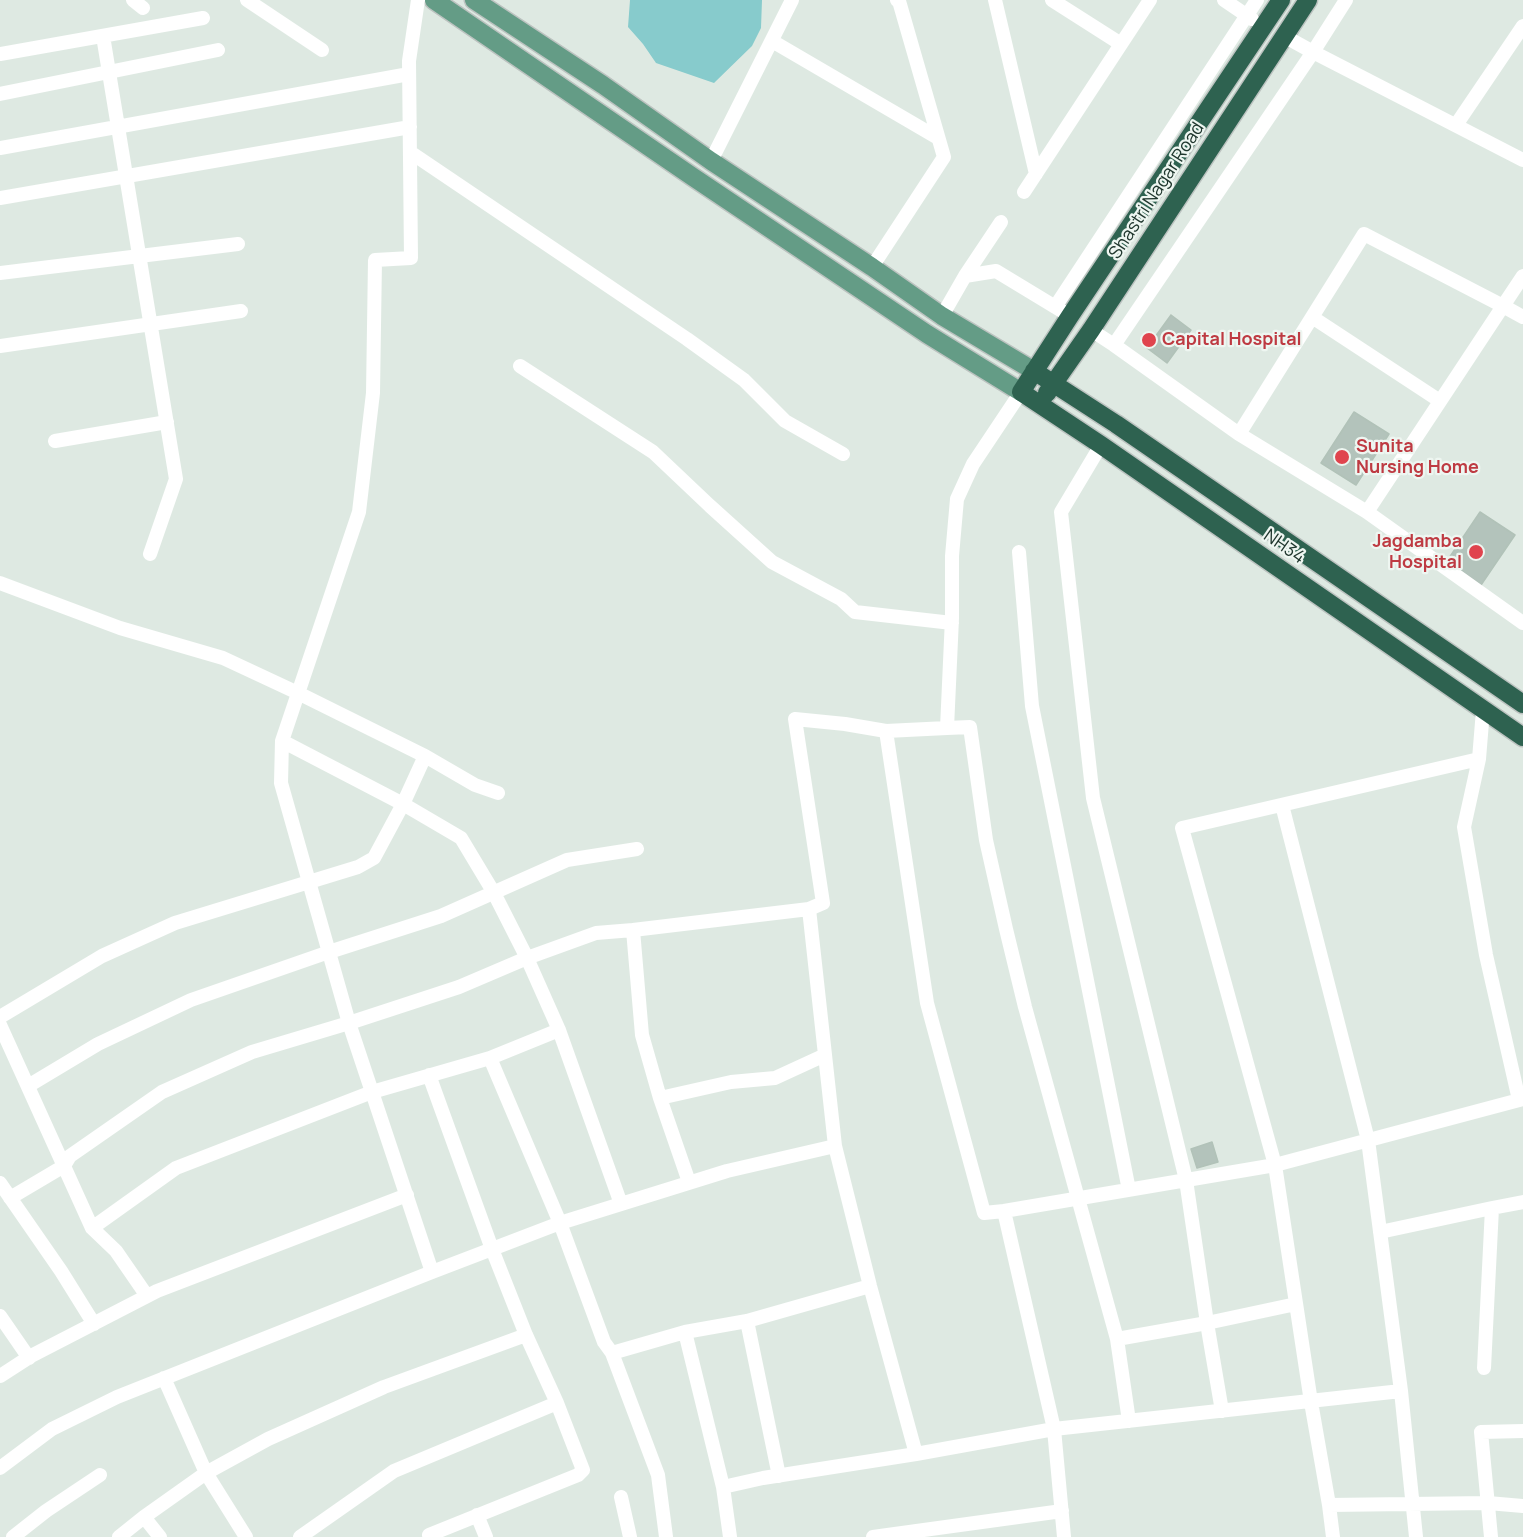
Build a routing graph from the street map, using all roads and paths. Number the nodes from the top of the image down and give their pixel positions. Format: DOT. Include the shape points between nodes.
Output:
graph roads {
  1 [pos="247,0"];
  2 [pos="418,0"];
  3 [pos="434,0"];
  4 [pos="474,0"];
  5 [pos="792,0"];
  6 [pos="897,0"];
  7 [pos="995,0"];
  8 [pos="1052,0"];
  9 [pos="1149,0"];
  10 [pos="1224,0"];
  11 [pos="1257,0"];
  12 [pos="1281,0"];
  13 [pos="1308,0"];
  14 [pos="1346,0"];
  15 [pos="1247,15"];
  16 [pos="203,18"];
  17 [pos="1523,26"];
  18 [pos="1264,27"];
  19 [pos="102,36"];
  20 [pos="1284,36"];
  21 [pos="772,41"];
  22 [pos="1121,44"];
  23 [pos="218,50"];
  24 [pos="322,50"];
  25 [pos="1313,52"];
  26 [pos="0,54"];
  27 [pos="108,72"];
  28 [pos="409,74"];
  29 [pos="0,94"];
  30 [pos="1456,125"];
  31 [pos="117,127"];
  32 [pos="410,127"];
  33 [pos="938,138"];
  34 [pos="0,148"];
  35 [pos="410,152"];
  36 [pos="1523,160"];
  37 [pos="711,161"];
  38 [pos="1035,174"];
  39 [pos="126,177"];
  40 [pos="1024,192"];
  41 [pos="0,198"];
  42 [pos="1001,222"];
  43 [pos="238,244"];
  44 [pos="139,256"];
  45 [pos="872,267"];
  46 [pos="0,273"];
  47 [pos="965,276"];
  48 [pos="1523,276"];
  49 [pos="1503,306"];
  50 [pos="241,311"];
  51 [pos="1063,312"];
  52 [pos="942,316"];
  53 [pos="1312,317"];
  54 [pos="1523,317"];
  55 [pos="150,324"];
  56 [pos="1091,330"];
  57 [pos="1114,345"];
  58 [pos="0,346"];
  59 [pos="520,366"];
  60 [pos="1034,371"];
  61 [pos="1053,384"];
  62 [pos="1021,392"];
  63 [pos="1440,401"];
  64 [pos="1040,404"];
  65 [pos="167,422"];
  66 [pos="1239,434"];
  67 [pos="55,441"];
  68 [pos="1101,445"];
  69 [pos="843,454"];
  70 [pos="1225,499"];
  71 [pos="1367,512"];
  72 [pos="1209,520"];
  73 [pos="1019,552"];
  74 [pos="150,554"];
  75 [pos="1319,564"];
  76 [pos="0,583"];
  77 [pos="1305,586"];
  78 [pos="951,623"];
  79 [pos="1523,623"];
  80 [pos="1409,626"];
  81 [pos="1394,648"];
  82 [pos="298,693"];
  83 [pos="1523,704"];
  84 [pos="1484,710"];
  85 [pos="947,728"];
  86 [pos="886,731"];
  87 [pos="1523,737"];
  88 [pos="282,741"];
  89 [pos="425,756"];
  90 [pos="1479,759"];
  91 [pos="498,793"];
  92 [pos="403,804"];
  93 [pos="1282,805"];
  94 [pos="637,849"];
  95 [pos="309,882"];
  96 [pos="494,893"];
  97 [pos="809,909"];
  98 [pos="633,930"];
  99 [pos="329,952"];
  100 [pos="527,958"];
  101 [pos="0,1017"];
  102 [pos="349,1023"];
  103 [pos="0,1025"];
  104 [pos="559,1030"];
  105 [pos="825,1055"];
  106 [pos="490,1058"];
  107 [pos="429,1075"];
  108 [pos="28,1086"];
  109 [pos="372,1092"];
  110 [pos="660,1098"];
  111 [pos="1521,1100"];
  112 [pos="1368,1140"];
  113 [pos="835,1146"];
  114 [pos="1275,1165"];
  115 [pos="64,1166"];
  116 [pos="1186,1180"];
  117 [pos="690,1182"];
  118 [pos="0,1183"];
  119 [pos="1129,1190"];
  120 [pos="406,1195"];
  121 [pos="10,1198"];
  122 [pos="1078,1198"];
  123 [pos="1523,1202"];
  124 [pos="621,1204"];
  125 [pos="1492,1208"];
  126 [pos="1004,1211"];
  127 [pos="560,1223"];
  128 [pos="92,1228"];
  129 [pos="1380,1232"];
  130 [pos="492,1249"];
  131 [pos="432,1272"];
  132 [pos="870,1286"];
  133 [pos="147,1296"];
  134 [pos="1296,1304"];
  135 [pos="0,1316"];
  136 [pos="747,1321"];
  137 [pos="1207,1323"];
  138 [pos="94,1324"];
  139 [pos="685,1332"];
  140 [pos="526,1335"];
  141 [pos="1117,1339"];
  142 [pos="612,1353"];
  143 [pos="28,1358"];
  144 [pos="1484,1368"];
  145 [pos="0,1376"];
  146 [pos="164,1378"];
  147 [pos="1401,1391"];
  148 [pos="1311,1402"];
  149 [pos="557,1403"];
  150 [pos="1222,1411"];
  151 [pos="1129,1421"];
  152 [pos="1054,1429"];
  153 [pos="1523,1431"];
  154 [pos="916,1454"];
  155 [pos="0,1468"];
  156 [pos="206,1473"];
  157 [pos="100,1475"];
  158 [pos="779,1476"];
  159 [pos="723,1487"];
  160 [pos="621,1497"];
  161 [pos="1488,1503"];
  162 [pos="1413,1504"];
  163 [pos="1329,1505"];
  164 [pos="1523,1506"];
  165 [pos="1062,1511"];
  166 [pos="477,1515"];
  167 [pos="144,1517"];
  168 [pos="429,1535"];
  169 [pos="13,1537"];
  170 [pos="119,1537"];
  171 [pos="160,1537"];
  172 [pos="246,1537"];
  173 [pos="300,1537"];
  174 [pos="486,1537"];
  175 [pos="630,1537"];
  176 [pos="666,1537"];
  177 [pos="730,1537"];
  178 [pos="873,1537"];
  179 [pos="1064,1537"];
  180 [pos="1333,1537"];
  181 [pos="1416,1537"];
  182 [pos="1491,1537"];
  1 -- 24 [label="street"];
  2 -- 28 [label="street"];
  3 -- 62 [label="main road" via="917,328"];
  4 -- 37 [label="main road"];
  5 -- 21 [label="street"];
  6 -- 33 [label="street"];
  7 -- 38 [label="street"];
  8 -- 22 [label="street"];
  9 -- 22 [label="street"];
  10 -- 15 [label="street"];
  11 -- 15 [label="street"];
  12 -- 18 [label="highway"];
  13 -- 20 [label="highway, Shastri Nagar Road"];
  14 -- 25 [label="street"];
  15 -- 18 [label="street"];
  15 -- 51 [label="street"];
  16 -- 19 [label="street"];
  17 -- 30 [label="street"];
  18 -- 51 [label="highway"];
  19 -- 26 [label="street"];
  19 -- 27 [label="street"];
  20 -- 25 [label="street"];
  20 -- 56 [label="highway, Shastri Nagar Road"];
  21 -- 33 [label="street"];
  21 -- 37 [label="street"];
  22 -- 38 [label="street"];
  23 -- 27 [label="street"];
  25 -- 30 [label="street"];
  25 -- 57 [label="street"];
  27 -- 29 [label="street"];
  27 -- 31 [label="street"];
  28 -- 31 [label="street"];
  28 -- 32 [label="street"];
  30 -- 36 [label="street"];
  31 -- 34 [label="street"];
  31 -- 39 [label="street"];
  32 -- 35 [label="street"];
  32 -- 39 [label="street"];
  33 -- 45 [label="street" via="944,157"];
  35 -- 69 [label="street" via="687,339 744,380 785,421"];
  35 -- 82 [label="street" via="411,258 375,260 373,393 359,512"];
  37 -- 45 [label="main road"];
  38 -- 40 [label="street"];
  39 -- 41 [label="street"];
  39 -- 44 [label="street"];
  42 -- 47 [label="street"];
  43 -- 44 [label="street"];
  44 -- 46 [label="street"];
  44 -- 55 [label="street"];
  45 -- 52 [label="main road"];
  47 -- 51 [label="street" via="996,271"];
  47 -- 52 [label="street"];
  48 -- 49 [label="street"];
  49 -- 53 [label="street" via="1364,234"];
  49 -- 54 [label="street"];
  49 -- 63 [label="street"];
  50 -- 55 [label="street"];
  51 -- 56 [label="highway"];
  51 -- 60 [label="highway"];
  52 -- 60 [label="main road"];
  53 -- 63 [label="street"];
  53 -- 66 [label="street"];
  55 -- 58 [label="street"];
  55 -- 65 [label="street"];
  56 -- 57 [label="street"];
  56 -- 61 [label="highway, Shastri Nagar Road"];
  57 -- 66 [label="street"];
  59 -- 78 [label="street" via="653,452 772,562 841,599 855,612"];
  60 -- 61 [label="highway, NH34"];
  60 -- 62 [label="highway"];
  61 -- 64 [label="highway, Shastri Nagar Road"];
  61 -- 70 [label="highway, NH34"];
  62 -- 64 [label="highway, NH34 / NH34"];
  62 -- 78 [label="street" via="974,464 957,499"];
  63 -- 71 [label="street"];
  64 -- 68 [label="highway, NH34 / NH34"];
  65 -- 67 [label="street"];
  65 -- 74 [label="street" via="176,479"];
  66 -- 71 [label="street"];
  68 -- 72 [label="highway, NH34 / NH34"];
  68 -- 116 [label="street" via="1061,512 1093,798"];
  70 -- 72 [label="highway"];
  70 -- 75 [label="highway, NH34"];
  71 -- 79 [label="street"];
  72 -- 77 [label="highway, NH34 / NH34"];
  73 -- 119 [label="street" via="1032,706"];
  75 -- 77 [label="highway"];
  75 -- 80 [label="highway, NH34"];
  76 -- 82 [label="street" via="120,628 224,658"];
  77 -- 81 [label="highway, NH34 / NH34"];
  78 -- 85 [label="street"];
  80 -- 81 [label="highway"];
  80 -- 83 [label="highway, NH34"];
  81 -- 84 [label="highway, NH34 / NH34"];
  82 -- 88 [label="street"];
  82 -- 89 [label="street"];
  84 -- 87 [label="highway, NH34 / NH34"];
  84 -- 90 [label="street"];
  85 -- 86 [label="street"];
  85 -- 122 [label="street" via="970,727 986,840 1025,1007"];
  86 -- 97 [label="street" via="795,719 823,903"];
  86 -- 126 [label="street" via="927,1003 984,1213"];
  88 -- 92 [label="street"];
  88 -- 95 [label="street" via="281,783"];
  89 -- 91 [label="street" via="475,785"];
  89 -- 92 [label="street"];
  90 -- 93 [label="street"];
  90 -- 111 [label="street" via="1464,826 1486,956"];
  92 -- 95 [label="street" via="374,858"];
  92 -- 96 [label="street" via="461,838"];
  93 -- 112 [label="street"];
  93 -- 114 [label="street" via="1182,828"];
  94 -- 96 [label="street" via="567,860"];
  95 -- 99 [label="street"];
  95 -- 101 [label="street" via="175,923 102,956"];
  96 -- 99 [label="street" via="441,916"];
  96 -- 100 [label="street"];
  97 -- 98 [label="street"];
  97 -- 105 [label="street"];
  98 -- 100 [label="street" via="596,933"];
  98 -- 110 [label="street" via="642,1035"];
  99 -- 102 [label="street"];
  99 -- 108 [label="street" via="191,1000 98,1044"];
  100 -- 102 [label="street" via="459,987"];
  100 -- 104 [label="street"];
  102 -- 109 [label="street"];
  102 -- 115 [label="street" via="252,1052 162,1092 70,1156"];
  103 -- 108 [label="street"];
  104 -- 106 [label="street"];
  104 -- 124 [label="street"];
  105 -- 110 [label="street" via="775,1078 731,1082"];
  105 -- 113 [label="street"];
  106 -- 107 [label="street"];
  106 -- 127 [label="street"];
  107 -- 109 [label="street"];
  107 -- 130 [label="street"];
  108 -- 115 [label="street"];
  109 -- 120 [label="street"];
  109 -- 128 [label="street" via="176,1168"];
  110 -- 117 [label="street"];
  111 -- 112 [label="street"];
  112 -- 114 [label="street"];
  112 -- 129 [label="street"];
  113 -- 117 [label="street"];
  113 -- 132 [label="street"];
  114 -- 116 [label="street"];
  114 -- 134 [label="street"];
  115 -- 121 [label="street"];
  115 -- 128 [label="street"];
  116 -- 119 [label="street"];
  116 -- 137 [label="street"];
  117 -- 124 [label="street"];
  118 -- 121 [label="street"];
  119 -- 122 [label="street"];
  120 -- 131 [label="street"];
  120 -- 133 [label="street"];
  121 -- 138 [label="street"];
  122 -- 126 [label="street"];
  122 -- 141 [label="street"];
  123 -- 125 [label="street"];
  124 -- 127 [label="street"];
  125 -- 129 [label="street"];
  125 -- 144 [label="street"];
  126 -- 152 [label="street"];
  127 -- 130 [label="street"];
  127 -- 142 [label="street" via="604,1342"];
  128 -- 133 [label="street" via="116,1251"];
  129 -- 147 [label="street"];
  130 -- 131 [label="street"];
  130 -- 140 [label="street"];
  131 -- 146 [label="street"];
  132 -- 136 [label="street"];
  132 -- 154 [label="street"];
  133 -- 138 [label="street"];
  134 -- 137 [label="street"];
  134 -- 148 [label="street"];
  135 -- 143 [label="street"];
  136 -- 139 [label="street"];
  136 -- 158 [label="street"];
  137 -- 141 [label="street"];
  137 -- 150 [label="street"];
  138 -- 143 [label="street"];
  139 -- 142 [label="street"];
  139 -- 159 [label="street"];
  140 -- 149 [label="street"];
  140 -- 156 [label="street" via="384,1387 268,1439"];
  141 -- 151 [label="street"];
  142 -- 176 [label="street" via="658,1475"];
  143 -- 145 [label="street"];
  146 -- 155 [label="street" via="52,1430"];
  146 -- 156 [label="street"];
  147 -- 148 [label="street"];
  147 -- 162 [label="street"];
  148 -- 150 [label="street"];
  148 -- 163 [label="street"];
  149 -- 166 [label="street" via="583,1470"];
  149 -- 173 [label="street" via="394,1470"];
  150 -- 151 [label="street"];
  151 -- 152 [label="street"];
  152 -- 154 [label="street"];
  152 -- 165 [label="street"];
  153 -- 161 [label="street" via="1481,1432"];
  154 -- 158 [label="street"];
  156 -- 167 [label="street"];
  156 -- 172 [label="street"];
  157 -- 169 [label="street"];
  158 -- 159 [label="street"];
  159 -- 177 [label="street"];
  160 -- 175 [label="street"];
  161 -- 162 [label="street"];
  161 -- 164 [label="street"];
  161 -- 182 [label="street"];
  162 -- 163 [label="street"];
  162 -- 181 [label="street"];
  163 -- 180 [label="street"];
  165 -- 178 [label="street"];
  165 -- 179 [label="street"];
  166 -- 168 [label="street"];
  166 -- 174 [label="street"];
  167 -- 170 [label="street"];
  167 -- 171 [label="street"];
}
